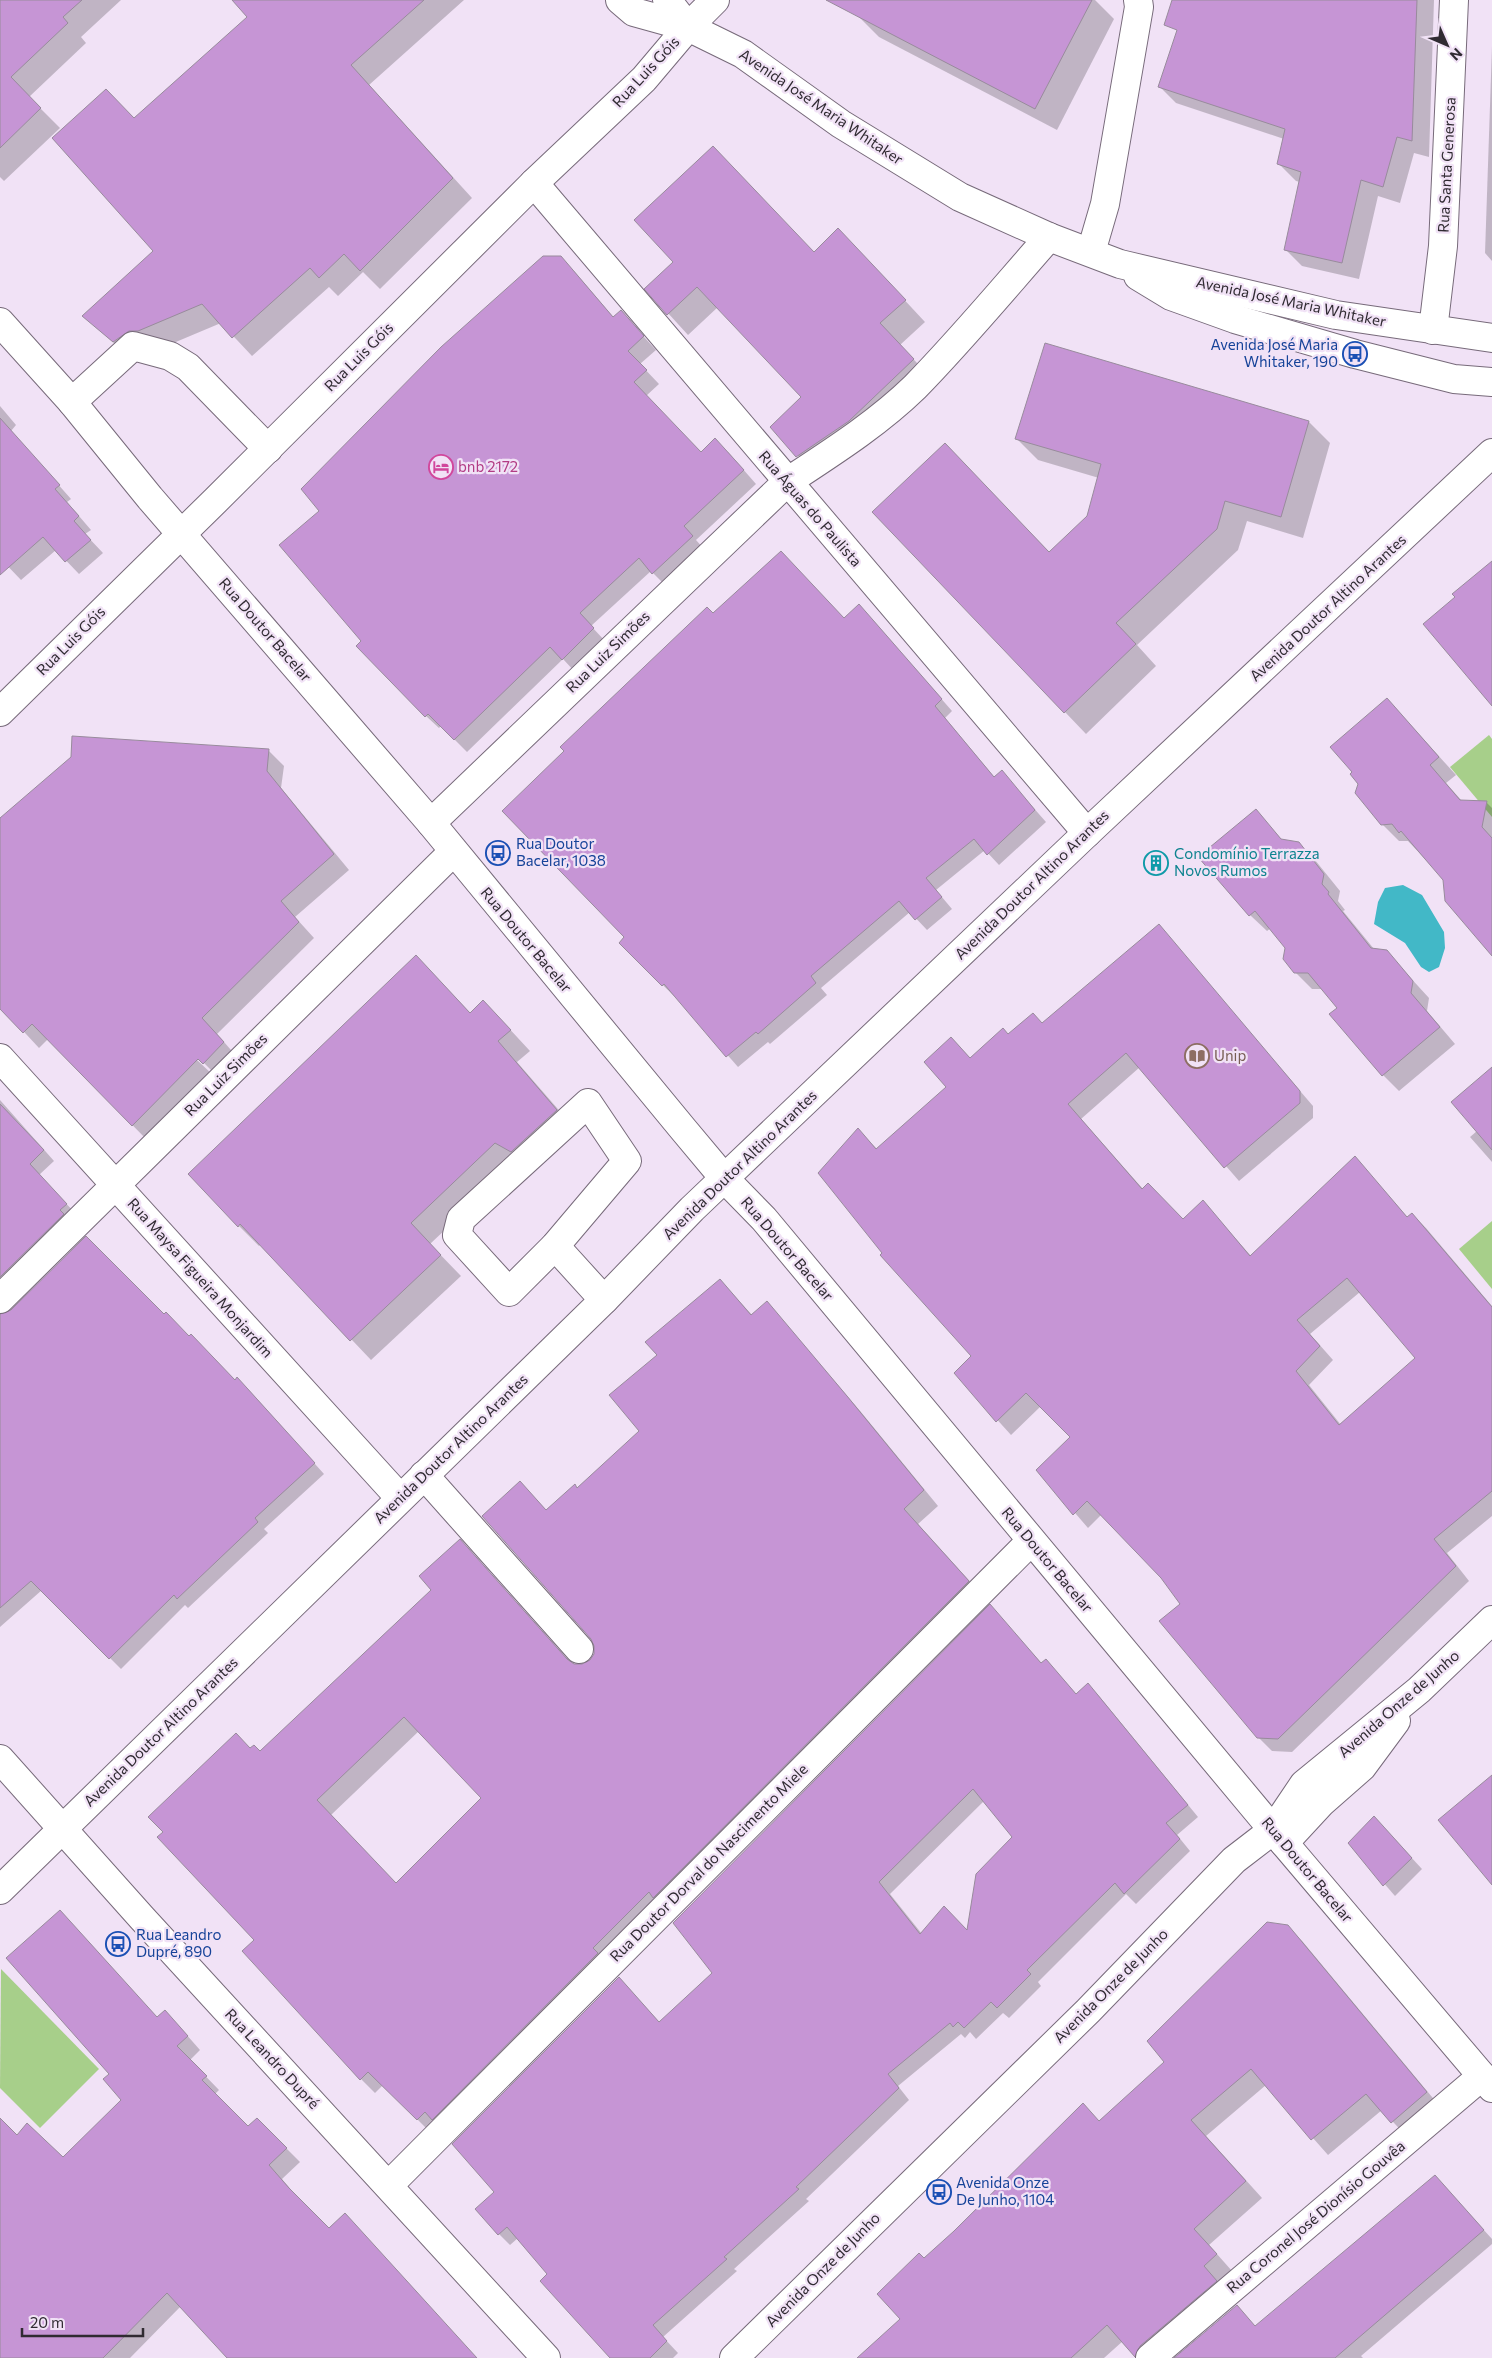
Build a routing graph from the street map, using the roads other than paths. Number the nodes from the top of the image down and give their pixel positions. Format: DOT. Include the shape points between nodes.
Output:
graph roads {
  1 [pos="620,0"];
  2 [pos="667,0"];
  3 [pos="715,0"];
  4 [pos="1138,0"];
  5 [pos="1454,0"];
  6 [pos="688,27"];
  7 [pos="534,183"];
  8 [pos="1049,236"];
  9 [pos="1091,252"];
  10 [pos="1120,264"];
  11 [pos="0,322"];
  12 [pos="1433,330"];
  13 [pos="1492,338"];
  14 [pos="1492,382"];
  15 [pos="72,402"];
  16 [pos="268,449"];
  17 [pos="1492,453"];
  18 [pos="787,482"];
  19 [pos="181,533"];
  20 [pos="0,712"];
  21 [pos="431,823"];
  22 [pos="1087,833"];
  23 [pos="453,852"];
  24 [pos="0,1058"];
  25 [pos="724,1178"];
  26 [pos="116,1186"];
  27 [pos="555,1246"];
  28 [pos="0,1299"];
  29 [pos="604,1300"];
  30 [pos="424,1475"];
  31 [pos="400,1498"];
  32 [pos="1031,1541"];
  33 [pos="1492,1620"];
  34 [pos="579,1649"];
  35 [pos="0,1759"];
  36 [pos="62,1829"];
  37 [pos="1278,1837"];
  38 [pos="0,1890"];
  39 [pos="1487,2082"];
  40 [pos="389,2185"];
  41 [pos="546,2358"];
  42 [pos="734,2358"];
  43 [pos="1150,2358"];
  1 -- 6 [label="street" via="634,12"];
  2 -- 6 [label="street, Avenida José Maria Whitaker"];
  3 -- 6 [label="street, Rua Luis Góis"];
  4 -- 9 [label="street" via="1105,204"];
  5 -- 12 [label="street, Rua Santa Generosa" via="1443,246"];
  6 -- 7 [label="street, Rua Luis Góis" via="644,78"];
  6 -- 8 [label="street, Avenida José Maria Whitaker" via="743,54 841,124 960,197"];
  7 -- 16 [label="street, Rua Luis Góis"];
  7 -- 18 [label="street, Rua Águas do Paulista"];
  8 -- 9 [label="street, Avenida José Maria Whitaker"];
  8 -- 18 [label="street, Rua Luiz Simões" via="914,388 854,438"];
  9 -- 10 [label="street, Avenida José Maria Whitaker"];
  10 -- 12 [label="street, Avenida José Maria Whitaker" via="1336,315"];
  10 -- 14 [label="street, Avenida José Maria Whitaker" via="1171,296 1235,318 1454,379"];
  11 -- 15 [label="street, Rua Doutor Bacelar"];
  12 -- 13 [label="street, Avenida José Maria Whitaker"];
  15 -- 16 [label="street" via="133,346 170,356 188,368"];
  15 -- 19 [label="street, Rua Doutor Bacelar"];
  16 -- 19 [label="street, Rua Luis Góis"];
  17 -- 22 [label="street, Avenida Doutor Altino Arantes"];
  18 -- 21 [label="street, Rua Luiz Simões"];
  18 -- 22 [label="street, Rua Águas do Paulista"];
  19 -- 20 [label="street, Rua Luis Góis"];
  19 -- 21 [label="street, Rua Doutor Bacelar"];
  21 -- 23 [label="street, Rua Doutor Bacelar"];
  22 -- 25 [label="street, Avenida Doutor Altino Arantes"];
  23 -- 25 [label="street, Rua Doutor Bacelar"];
  23 -- 26 [label="street, Rua Luiz Simões"];
  24 -- 26 [label="street, Rua Maysa Figueira Monjardim"];
  25 -- 29 [label="street, Avenida Doutor Altino Arantes"];
  25 -- 32 [label="street, Rua Doutor Bacelar" via="764,1219"];
  26 -- 28 [label="street, Rua Luiz Simões"];
  26 -- 31 [label="street, Rua Maysa Figueira Monjardim"];
  27 -- 27 [label="street" via="627,1161 588,1104 461,1219 457,1235 509,1292"];
  27 -- 29 [label="street"];
  29 -- 30 [label="street, Avenida Doutor Altino Arantes"];
  30 -- 31 [label="street, Avenida Doutor Altino Arantes"];
  30 -- 34 [label="street"];
  31 -- 36 [label="street, Avenida Doutor Altino Arantes"];
  32 -- 37 [label="street, Rua Doutor Bacelar"];
  32 -- 40 [label="street, Rua Doutor Dorval do Nascimento Miele"];
  33 -- 37 [label="street, Avenida Onze de Junho" via="1419,1690 1304,1784"];
  35 -- 36 [label="street, Rua Leandro Dupré"];
  36 -- 38 [label="street, Avenida Doutor Altino Arantes"];
  36 -- 40 [label="street, Rua Leandro Dupré"];
  37 -- 39 [label="street, Rua Doutor Bacelar"];
  37 -- 42 [label="street, Avenida Onze de Junho" via="1234,1860 1088,2011"];
  39 -- 43 [label="street, Rua Coronel José Dionísio Gouvêa"];
  40 -- 41 [label="street, Rua Leandro Dupré"];
}
